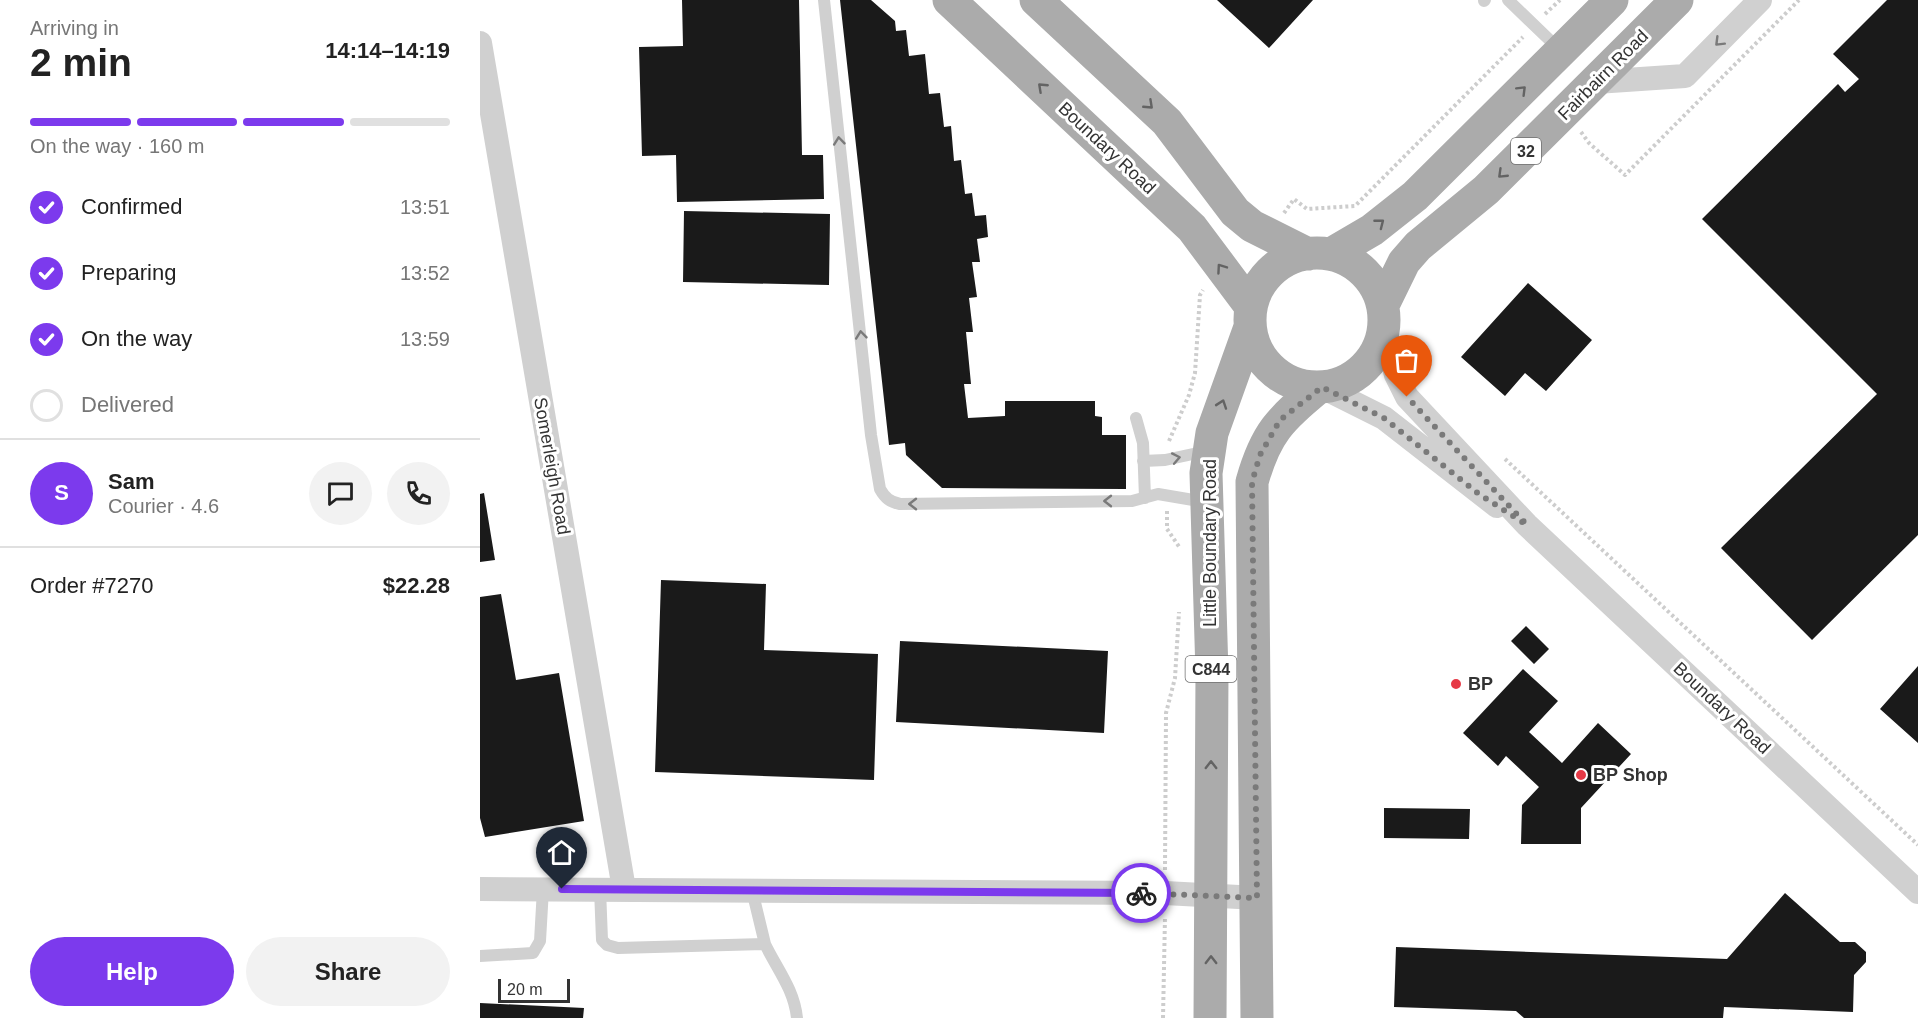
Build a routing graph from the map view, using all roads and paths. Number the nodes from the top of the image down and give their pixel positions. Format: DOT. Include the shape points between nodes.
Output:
graph roads {
  1 [pos="824,0"];
  2 [pos="949,0"];
  3 [pos="1036,0"];
  4 [pos="1508,0"];
  5 [pos="1612,0"];
  6 [pos="1677,0"];
  7 [pos="1760,0"];
  8 [pos="480,43"];
  9 [pos="1561,51"];
  10 [pos="1596,82"];
  11 [pos="1319,254"];
  12 [pos="1251,317"];
  13 [pos="1384,317"];
  14 [pos="1320,387"];
  15 [pos="1136,418"];
  16 [pos="1209,451"];
  17 [pos="1505,459"];
  18 [pos="1143,461"];
  19 [pos="1145,498"];
  20 [pos="1207,502"];
  21 [pos="1527,525"];
  22 [pos="1918,845"];
  23 [pos="480,889"];
  24 [pos="543,889"];
  25 [pos="600,889"];
  26 [pos="624,889"];
  27 [pos="752,890"];
  28 [pos="1918,892"];
  29 [pos="1211,895"];
  30 [pos="1257,898"];
  31 [pos="765,944"];
  32 [pos="480,956"];
  33 [pos="797,1018"];
  34 [pos="1210,1018"];
  35 [pos="1257,1018"];
  19 -- 1 [label="lane, one-way" via="900,504 890,502 879,489"];
  12 -- 2 [label="main road, Boundary Road, one-way" via="1192,228"];
  3 -- 11 [label="main road, one-way" via="1167,122 1235,212 1252,226"];
  4 -- 9 [label="lane"];
  5 -- 9 [label="main road, 32"];
  6 -- 10 [label="main road, Fairbairn Road / 32"];
  7 -- 10 [label="street, one-way" via="1686,76"];
  8 -- 26 [label="street, Somerleigh Road"];
  11 -- 9 [label="main road, 32, one-way" via="1371,230 1415,196"];
  10 -- 13 [label="main road, Fairbairn Road / 32, one-way" via="1486,189 1418,246 1404,262"];
  11 -- 12 [label="main road, 32" via="1288,260 1271,271 1258,288"];
  11 -- 13 [label="main road" via="1361,269 1375,286"];
  12 -- 14 [label="main road" via="1258,351 1273,370 1294,383"];
  16 -- 12 [label="main road, Little Boundary Road / C844, one-way"];
  13 -- 14 [label="main road, 32" via="1377,350 1364,369 1339,385"];
  13 -- 21 [label="street, Boundary Road" via="1396,375 1407,397"];
  14 -- 21 [label="street, Boundary Road" via="1384,418 1479,494"];
  14 -- 30 [label="main road, C844" via="1280,420 1268,438 1252,482"];
  15 -- 18 [label="lane"];
  18 -- 16 [label="lane, one-way"];
  16 -- 20 [label="main road, Little Boundary Road / C844"];
  17 -- 22 [label="path"];
  18 -- 19 [label="lane"];
  19 -- 20 [label="lane" via="1158,494"];
  29 -- 20 [label="main road, Little Boundary Road / C844, one-way" via="1212,673"];
  21 -- 28 [label="street, Boundary Road"];
  23 -- 24 [label="street"];
  24 -- 25 [label="street"];
  24 -- 32 [label="lane" via="540,941 533,953"];
  25 -- 26 [label="street"];
  25 -- 31 [label="lane" via="602,940 607,945 618,948"];
  26 -- 27 [label="street"];
  27 -- 29 [label="street"];
  27 -- 31 [label="lane"];
  29 -- 30 [label="street"];
  34 -- 29 [label="main road, Little Boundary Road / C844, one-way"];
  30 -- 35 [label="main road, C844"];
  31 -- 33 [label="lane" via="787,981"];
}
